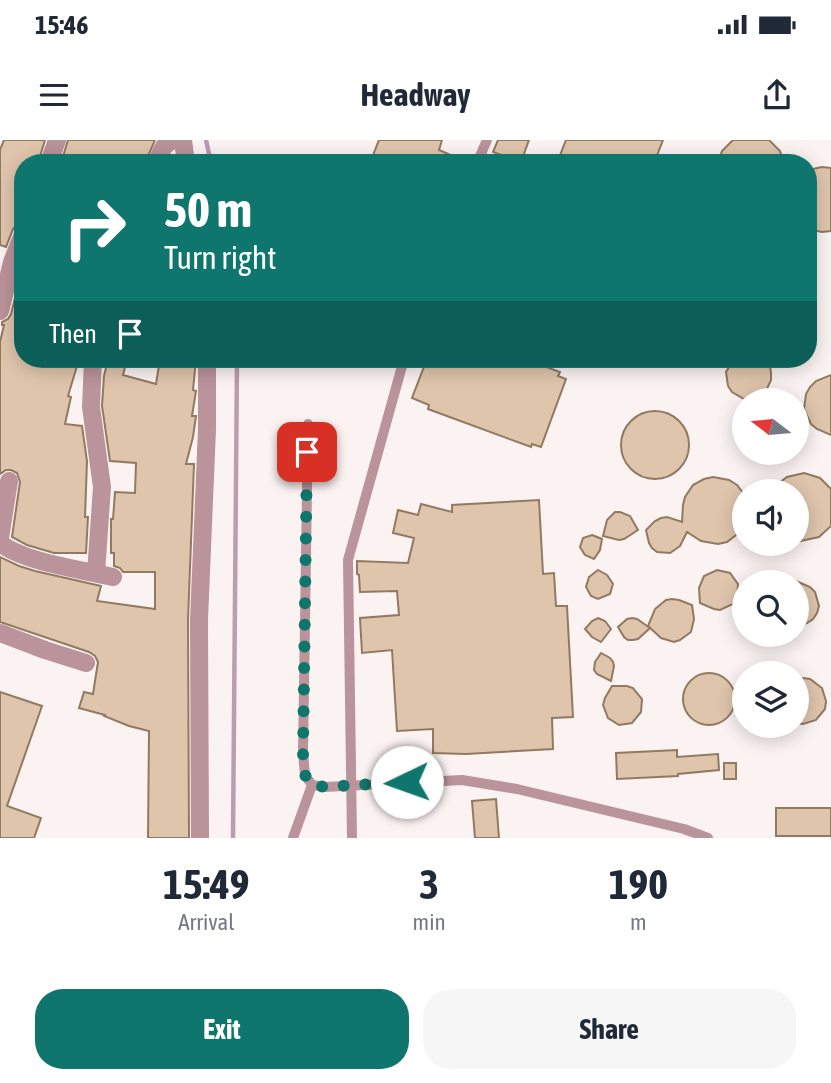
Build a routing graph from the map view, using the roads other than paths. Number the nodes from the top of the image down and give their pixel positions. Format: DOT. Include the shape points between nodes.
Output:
graph roads {
  1 [pos="175,140"];
  2 [pos="160,154"];
  3 [pos="6,260"];
  4 [pos="0,312"];
  5 [pos="93,368"];
  6 [pos="207,368"];
  7 [pos="401,368"];
  8 [pos="307,424"];
  9 [pos="9,481"];
  10 [pos="0,538"];
  11 [pos="0,543"];
  12 [pos="0,633"];
  13 [pos="86,663"];
  14 [pos="312,785"];
  15 [pos="352,785"];
  16 [pos="200,838"];
  17 [pos="293,838"];
  18 [pos="352,838"];
  19 [pos="708,838"];
  1 -- 2 [label="street" via="163,146"];
  3 -- 4 [label="street"];
  5 -- 11 [label="street" via="91,407 102,487 105,575 26,556"];
  6 -- 16 [label="street" via="199,620"];
  7 -- 15 [label="lane" via="348,560"];
  8 -- 14 [label="lane" via="303,754 305,775"];
  9 -- 10 [label="street"];
  12 -- 13 [label="street"];
  14 -- 15 [label="lane"];
  14 -- 17 [label="lane"];
  15 -- 18 [label="lane"];
  15 -- 19 [label="lane" via="462,780 530,792"];
}
